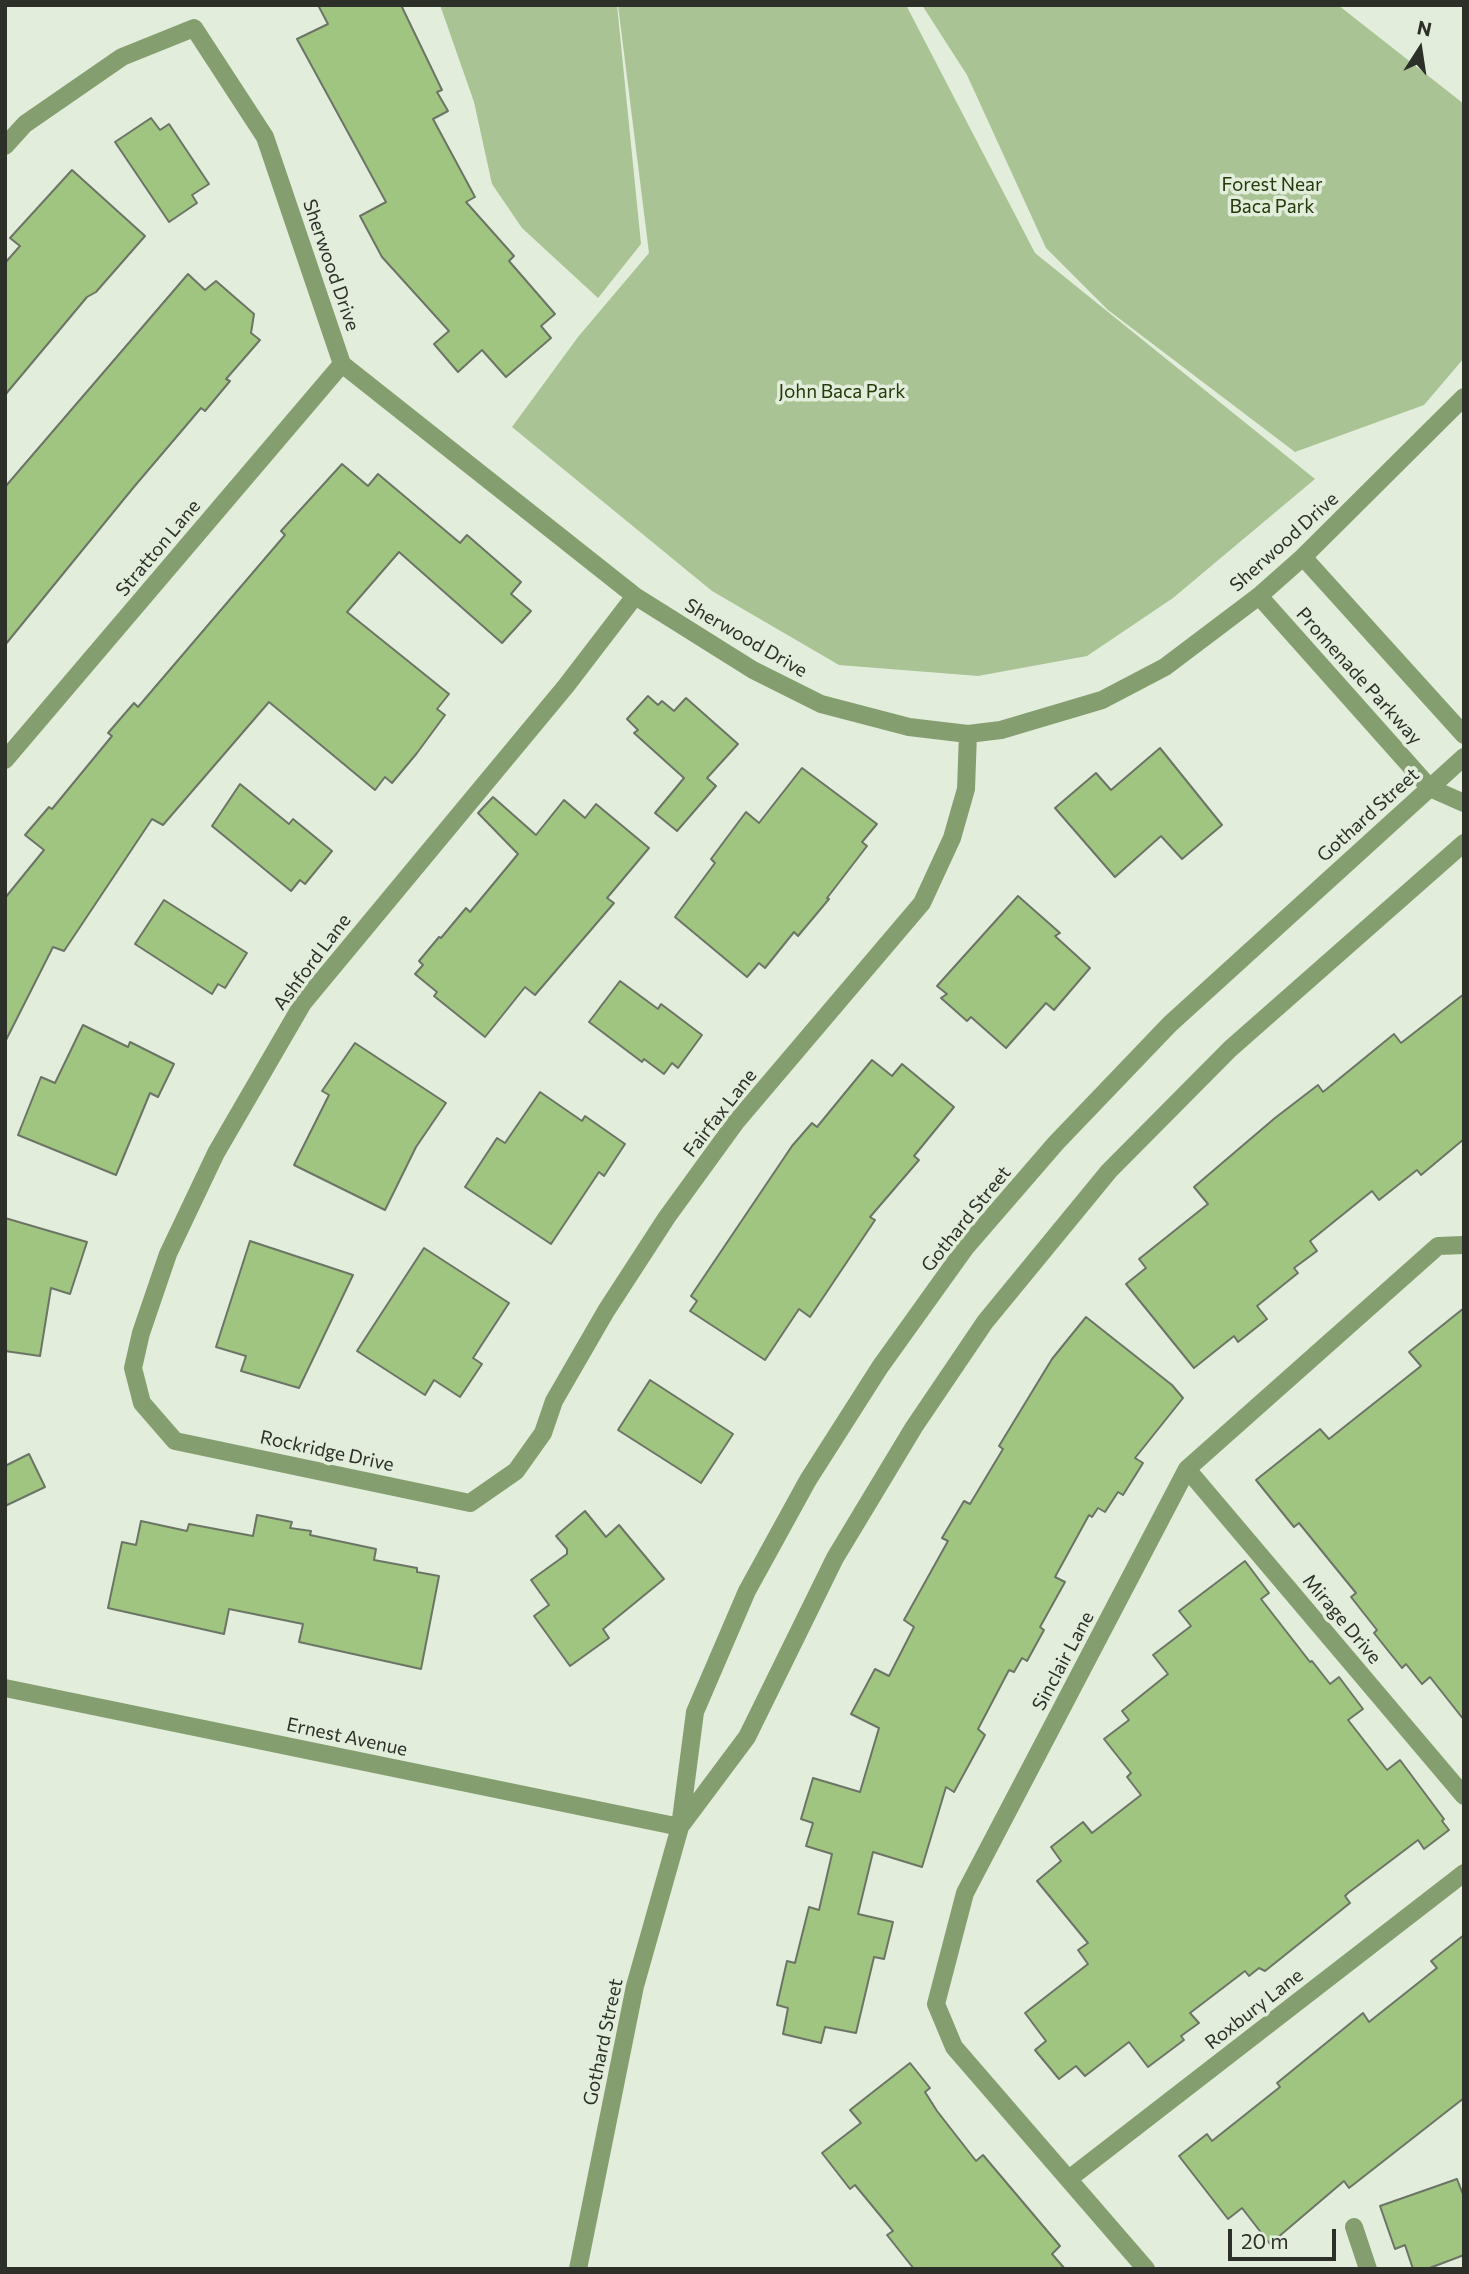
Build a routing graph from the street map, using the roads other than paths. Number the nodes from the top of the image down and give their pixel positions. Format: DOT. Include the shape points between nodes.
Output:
graph roads {
  1 [pos="5,146"];
  2 [pos="342,364"];
  3 [pos="1464,397"];
  4 [pos="1303,557"];
  5 [pos="635,596"];
  6 [pos="1259,596"];
  7 [pos="968,734"];
  8 [pos="1464,735"];
  9 [pos="1464,757"];
  10 [pos="5,760"];
  11 [pos="1430,788"];
  12 [pos="1464,803"];
  13 [pos="1464,843"];
  14 [pos="1463,1245"];
  15 [pos="175,1441"];
  16 [pos="1187,1469"];
  17 [pos="470,1503"];
  18 [pos="5,1688"];
  19 [pos="1464,1796"];
  20 [pos="680,1827"];
  21 [pos="1464,1872"];
  22 [pos="1070,2178"];
  23 [pos="1354,2227"];
  24 [pos="578,2269"];
  25 [pos="1146,2269"];
  26 [pos="1368,2269"];
  1 -- 2 [label="street, Sherwood Drive" via="25,124 122,57 194,28 265,137"];
  2 -- 5 [label="street, Sherwood Drive"];
  2 -- 10 [label="street, Stratton Lane"];
  3 -- 4 [label="street, Sherwood Drive"];
  4 -- 6 [label="street, Sherwood Drive"];
  4 -- 8 [label="street, Promenade Parkway"];
  5 -- 7 [label="street, Sherwood Drive" via="753,670 821,704 909,727"];
  5 -- 15 [label="street, Ashford Lane" via="303,1003 216,1153 168,1254 133,1368 142,1403"];
  6 -- 7 [label="street, Sherwood Drive" via="1165,667 1102,700 1001,730"];
  6 -- 11 [label="street, Promenade Parkway"];
  7 -- 17 [label="street, Fairfax Lane" via="966,789 952,838 922,903 736,1122 667,1217 606,1311 554,1401 542,1433 516,1471"];
  9 -- 11 [label="street, Gothard Street"];
  11 -- 12 [label="street, Promenade Parkway"];
  11 -- 20 [label="street, Gothard Street" via="1170,1024 1055,1143 966,1247 880,1367 808,1480 747,1591 695,1712"];
  13 -- 20 [label="street, Gothard Street" via="1230,1049 1109,1171 985,1322 914,1427 835,1558 747,1737"];
  14 -- 16 [label="street, Sinclair Lane" via="1438,1246"];
  15 -- 17 [label="street, Rockridge Drive"];
  16 -- 19 [label="street, Mirage Drive"];
  16 -- 22 [label="street, Sinclair Lane" via="965,1893 936,2004 954,2047"];
  18 -- 20 [label="street, Ernest Avenue"];
  20 -- 24 [label="street, Gothard Street" via="635,1986"];
  21 -- 22 [label="street, Roxbury Lane"];
  22 -- 25 [label="street, Sinclair Lane"];
  23 -- 26 [label="street"];
}
